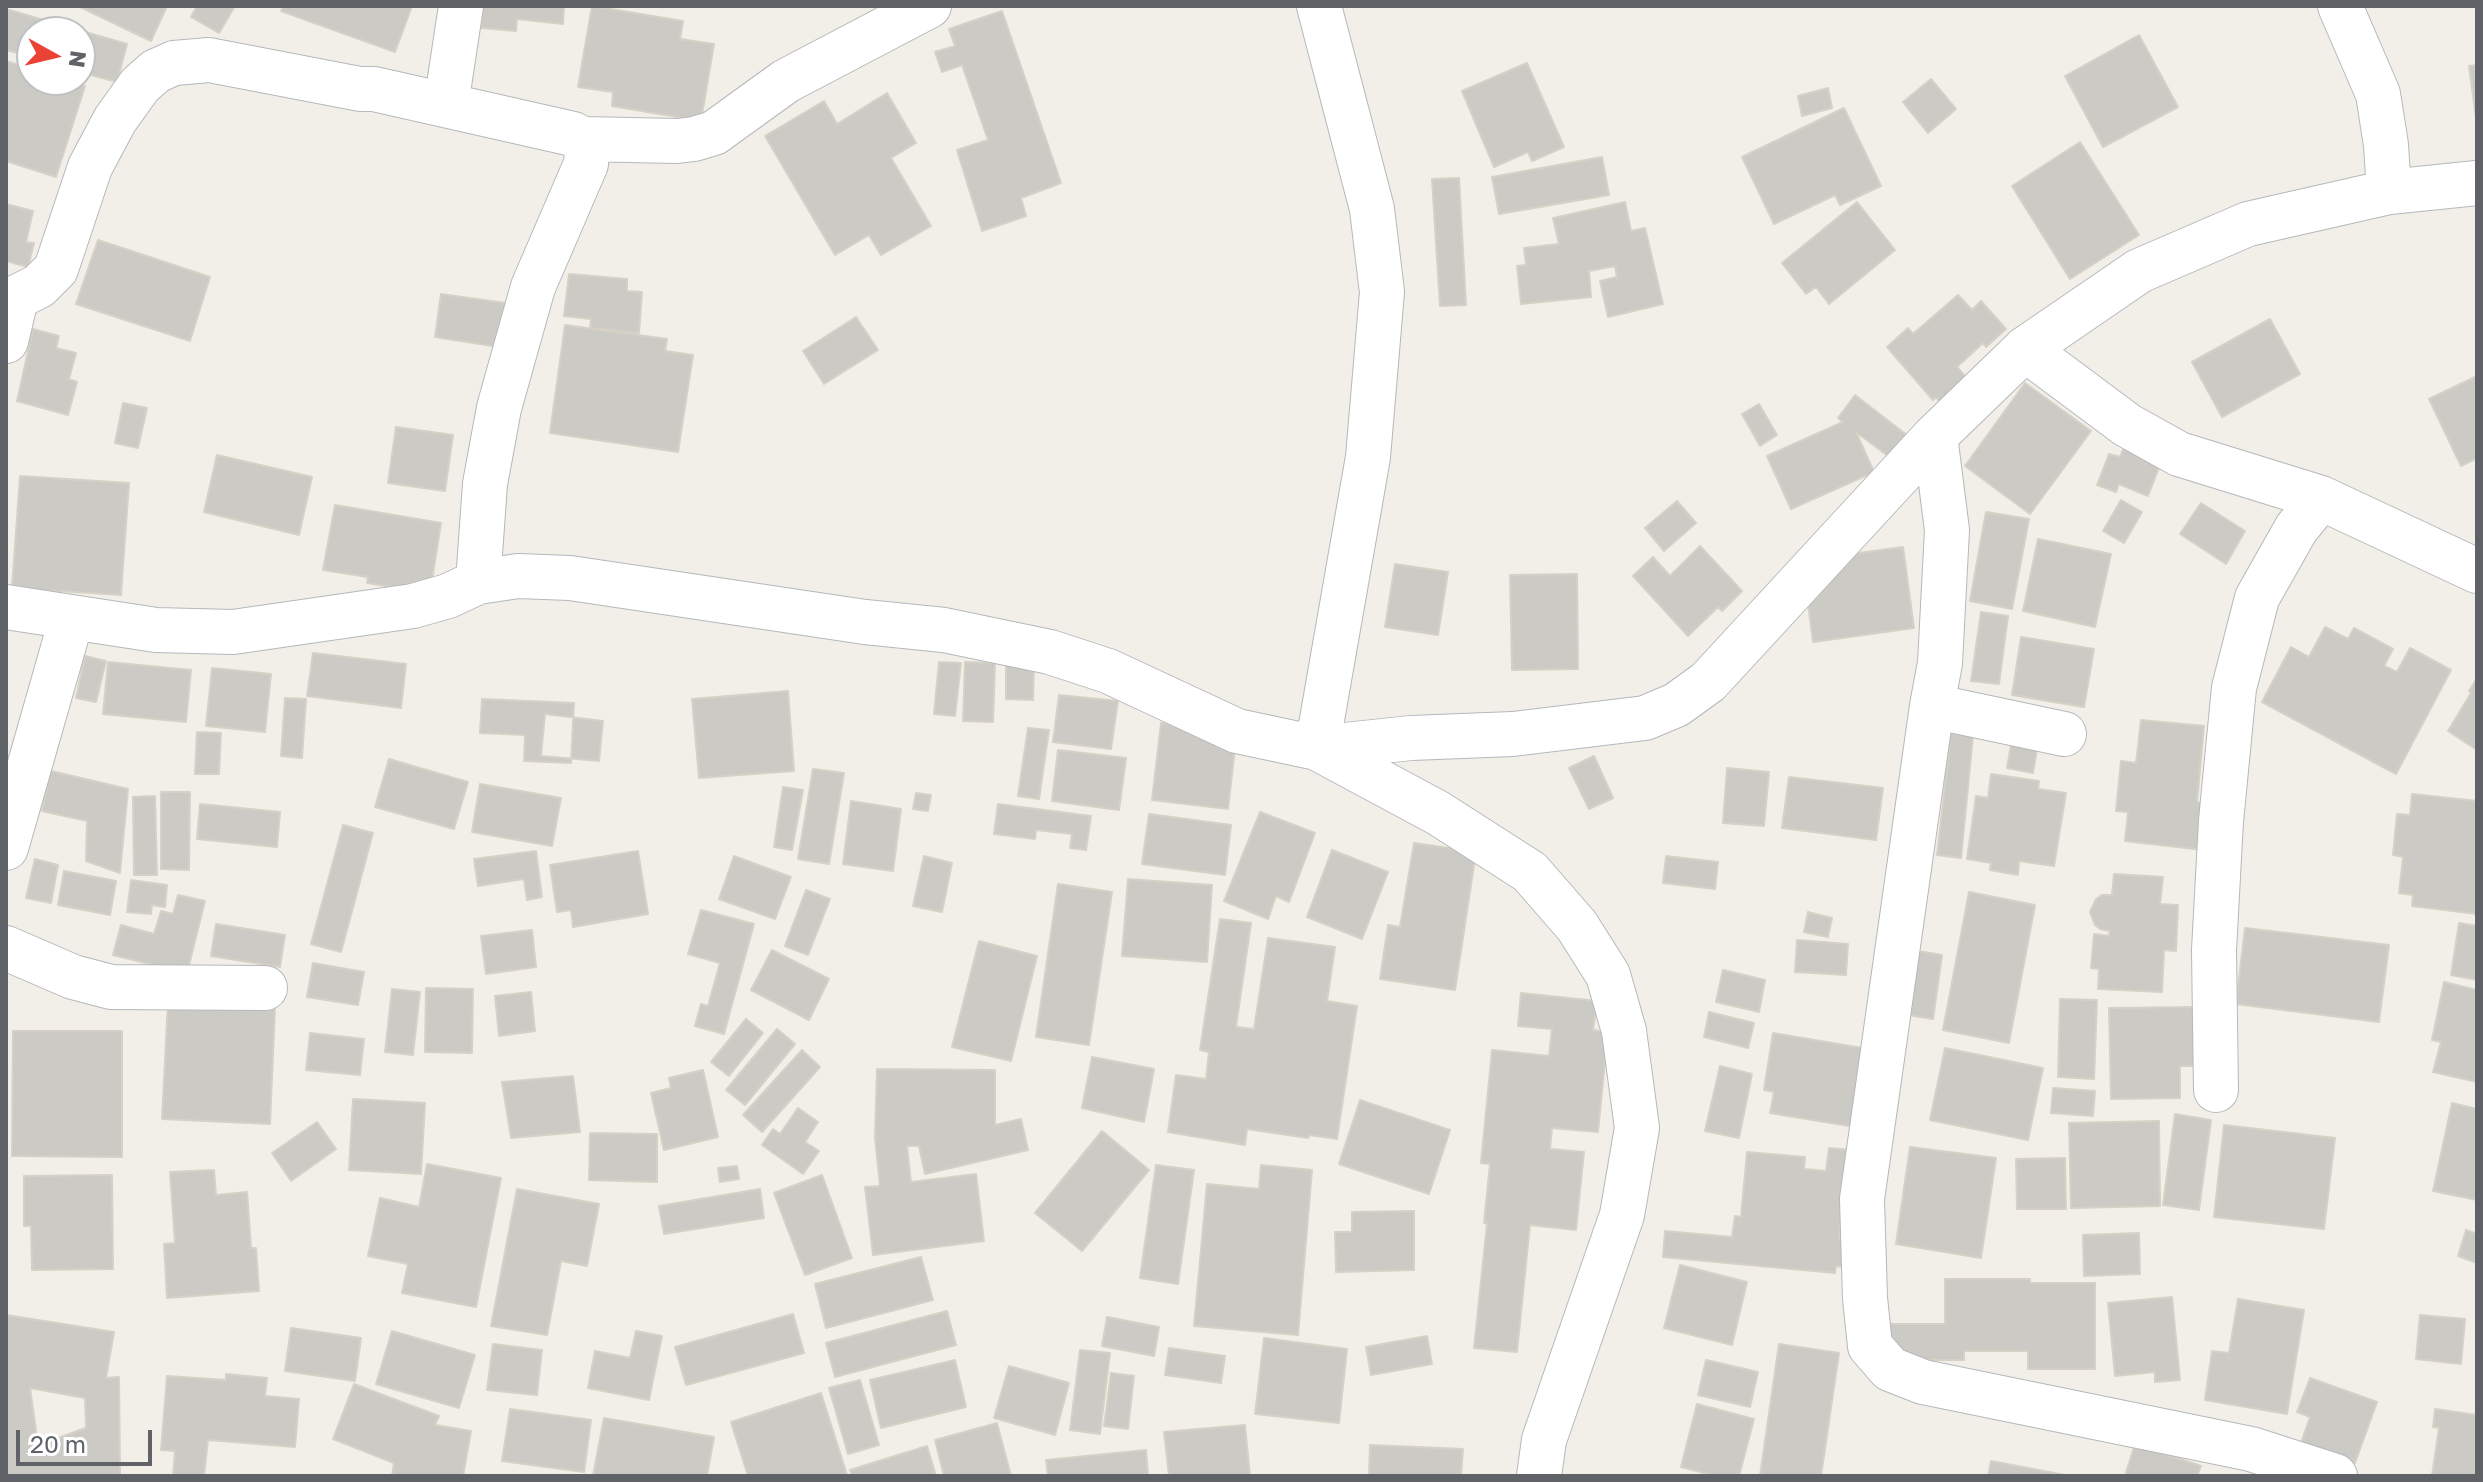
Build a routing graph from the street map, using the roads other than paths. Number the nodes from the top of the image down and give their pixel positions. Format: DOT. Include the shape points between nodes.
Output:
graph roads {
  1 [pos="461,6"];
  2 [pos="929,6"];
  3 [pos="1319,6"];
  4 [pos="2340,6"];
  5 [pos="446,105"];
  6 [pos="583,139"];
  7 [pos="2477,183"];
  8 [pos="2389,192"];
  9 [pos="6,341"];
  10 [pos="2025,349"];
  11 [pos="1935,436"];
  12 [pos="2321,498"];
  13 [pos="2477,571"];
  14 [pos="478,582"];
  15 [pos="6,607"];
  16 [pos="72,617"];
  17 [pos="1932,706"];
  18 [pos="2064,734"];
  19 [pos="1317,748"];
  20 [pos="6,848"];
  21 [pos="6,948"];
  22 [pos="265,988"];
  23 [pos="2216,1090"];
  24 [pos="1539,1476"];
  25 [pos="2335,1476"];
  1 -- 5 [label="street"];
  2 -- 6 [label="street" via="786,81 714,133 677,141"];
  3 -- 19 [label="street" via="1372,209 1382,292 1368,457"];
  4 -- 8 [label="street" via="2378,94"];
  5 -- 6 [label="street"];
  5 -- 9 [label="street" via="209,60 174,63 156,71 115,120 90,167 56,269 19,296"];
  6 -- 14 [label="street" via="586,164 533,287 499,408 485,484"];
  7 -- 8 [label="street"];
  8 -- 10 [label="street" via="2248,224 2208,241 2139,271"];
  10 -- 11 [label="street"];
  10 -- 12 [label="street" via="2127,425 2179,454"];
  11 -- 17 [label="street" via="1947,530 1940,663"];
  11 -- 19 [label="street" via="1708,682 1676,705 1630,720"];
  12 -- 13 [label="street"];
  12 -- 23 [label="street" via="2296,529 2257,598 2234,688 2214,950"];
  14 -- 16 [label="street" via="413,606 233,632 156,630"];
  14 -- 19 [label="street" via="518,576 570,578 986,638 1108,671 1237,731"];
  15 -- 16 [label="street"];
  16 -- 20 [label="street"];
  17 -- 18 [label="street"];
  17 -- 25 [label="street" via="1862,1199 1870,1346 1890,1369 1923,1382 2251,1449"];
  19 -- 24 [label="street" via="1438,813 1530,872 1577,926 1608,975 1624,1031 1637,1128 1622,1215 1544,1440"];
  21 -- 22 [label="street" via="111,987"];
}
